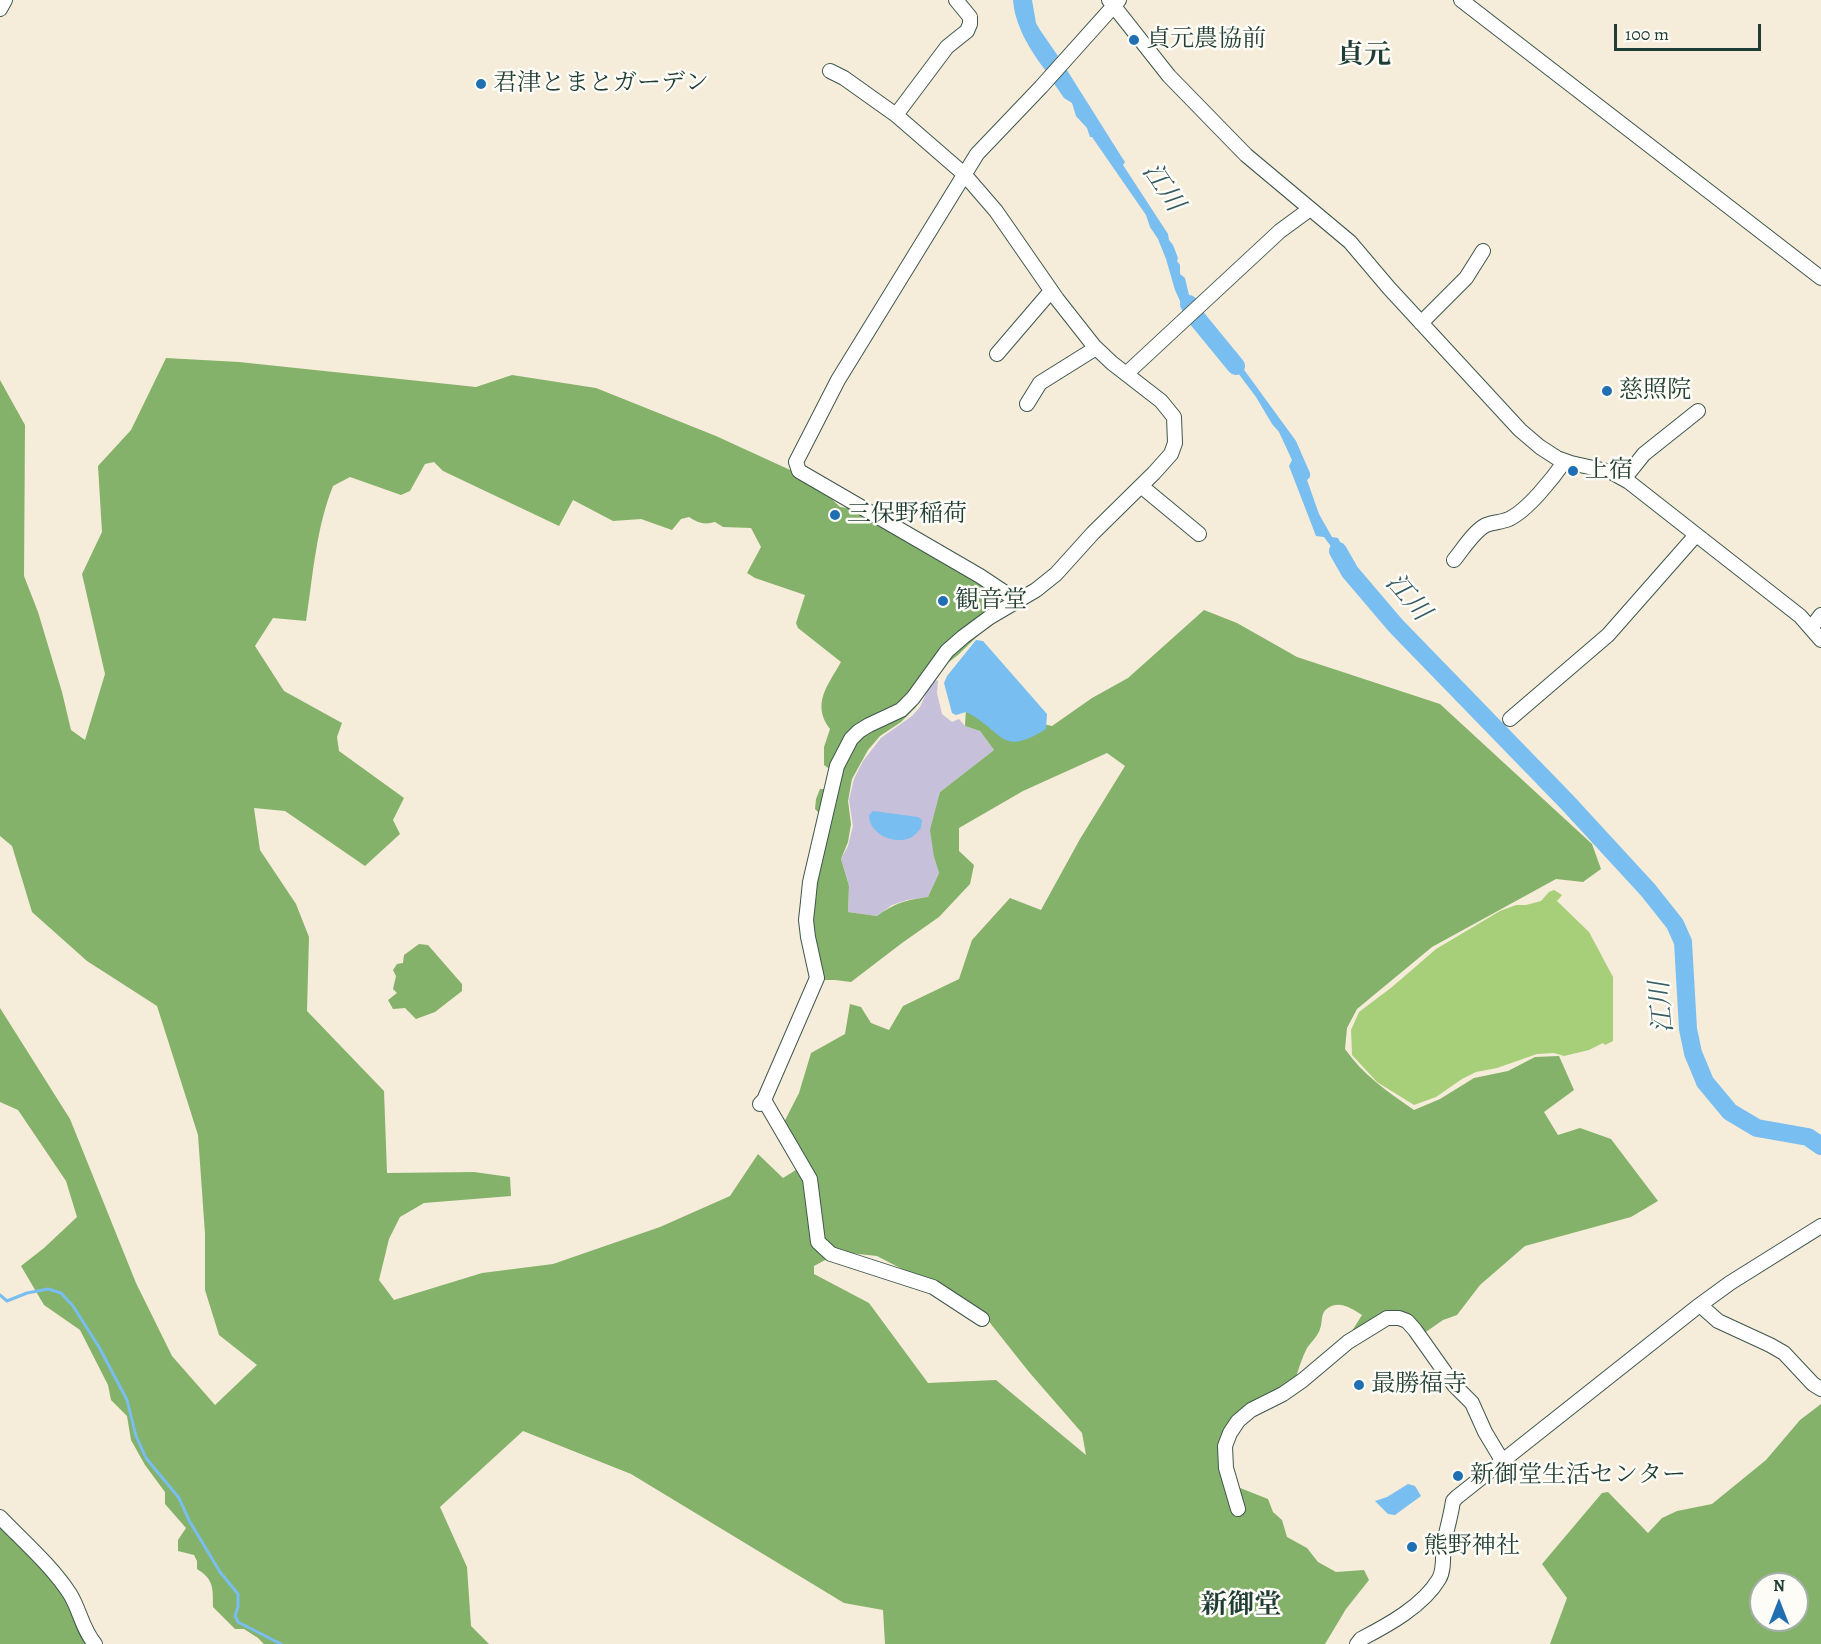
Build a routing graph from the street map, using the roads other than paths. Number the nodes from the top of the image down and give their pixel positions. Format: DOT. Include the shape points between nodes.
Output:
graph roads {
  1 [pos="5,0"];
  2 [pos="956,0"];
  3 [pos="1461,0"];
  4 [pos="1114,2"];
  5 [pos="0,9"];
  6 [pos="830,71"];
  7 [pos="896,115"];
  8 [pos="964,174"];
  9 [pos="1310,209"];
  10 [pos="1484,251"];
  11 [pos="1821,278"];
  12 [pos="1051,291"];
  13 [pos="1421,323"];
  14 [pos="1096,348"];
  15 [pos="997,354"];
  16 [pos="1126,374"];
  17 [pos="1027,404"];
  18 [pos="1698,411"];
  19 [pos="1565,461"];
  20 [pos="1624,479"];
  21 [pos="1141,486"];
  22 [pos="1199,534"];
  23 [pos="1696,535"];
  24 [pos="1455,560"];
  25 [pos="1017,600"];
  26 [pos="1821,615"];
  27 [pos="1811,628"];
  28 [pos="1821,640"];
  29 [pos="1510,718"];
  30 [pos="1821,1226"];
  31 [pos="1700,1305"];
  32 [pos="982,1319"];
  33 [pos="1821,1389"];
  34 [pos="1503,1462"];
  35 [pos="1238,1509"];
  36 [pos="0,1517"];
  37 [pos="95,1644"];
  38 [pos="1358,1644"];
  1 -- 5 [label="street"];
  2 -- 7 [label="street" via="970,18 967,31 947,47"];
  3 -- 11 [label="street"];
  4 -- 8 [label="street" via="977,154"];
  4 -- 9 [label="street" via="1169,76 1246,155"];
  6 -- 7 [label="street"];
  7 -- 8 [label="street"];
  8 -- 12 [label="street" via="996,211"];
  8 -- 25 [label="street" via="838,380 796,462 799,471"];
  9 -- 13 [label="street" via="1350,242"];
  9 -- 16 [label="street" via="1280,231"];
  10 -- 13 [label="street" via="1466,278"];
  12 -- 14 [label="street"];
  12 -- 15 [label="street"];
  13 -- 19 [label="street" via="1520,430"];
  14 -- 16 [label="street"];
  14 -- 17 [label="street" via="1040,383"];
  16 -- 21 [label="street" via="1161,401 1174,417 1171,454"];
  18 -- 20 [label="street" via="1644,454"];
  19 -- 20 [label="street"];
  19 -- 24 [label="street" via="1528,504 1510,519 1486,525"];
  20 -- 23 [label="street"];
  21 -- 22 [label="street"];
  21 -- 25 [label="street" via="1056,574"];
  23 -- 27 [label="street"];
  23 -- 29 [label="street" via="1608,635"];
  25 -- 32 [label="street" via="947,651 901,710 850,739 837,766 807,902 808,937 817,978 762,1102 810,1179 818,1242 831,1254 933,1287"];
  26 -- 27 [label="street"];
  27 -- 28 [label="street"];
  30 -- 31 [label="street"];
  31 -- 33 [label="street" via="1718,1322 1784,1353"];
  31 -- 34 [label="street"];
  34 -- 35 [label="street" via="1472,1403 1454,1385 1415,1330 1407,1321 1387,1318 1348,1342 1283,1394 1238,1421 1225,1446 1226,1468"];
  34 -- 38 [label="street" via="1453,1501 1440,1578 1411,1608"];
  36 -- 37 [label="street" via="71,1596"];
}
